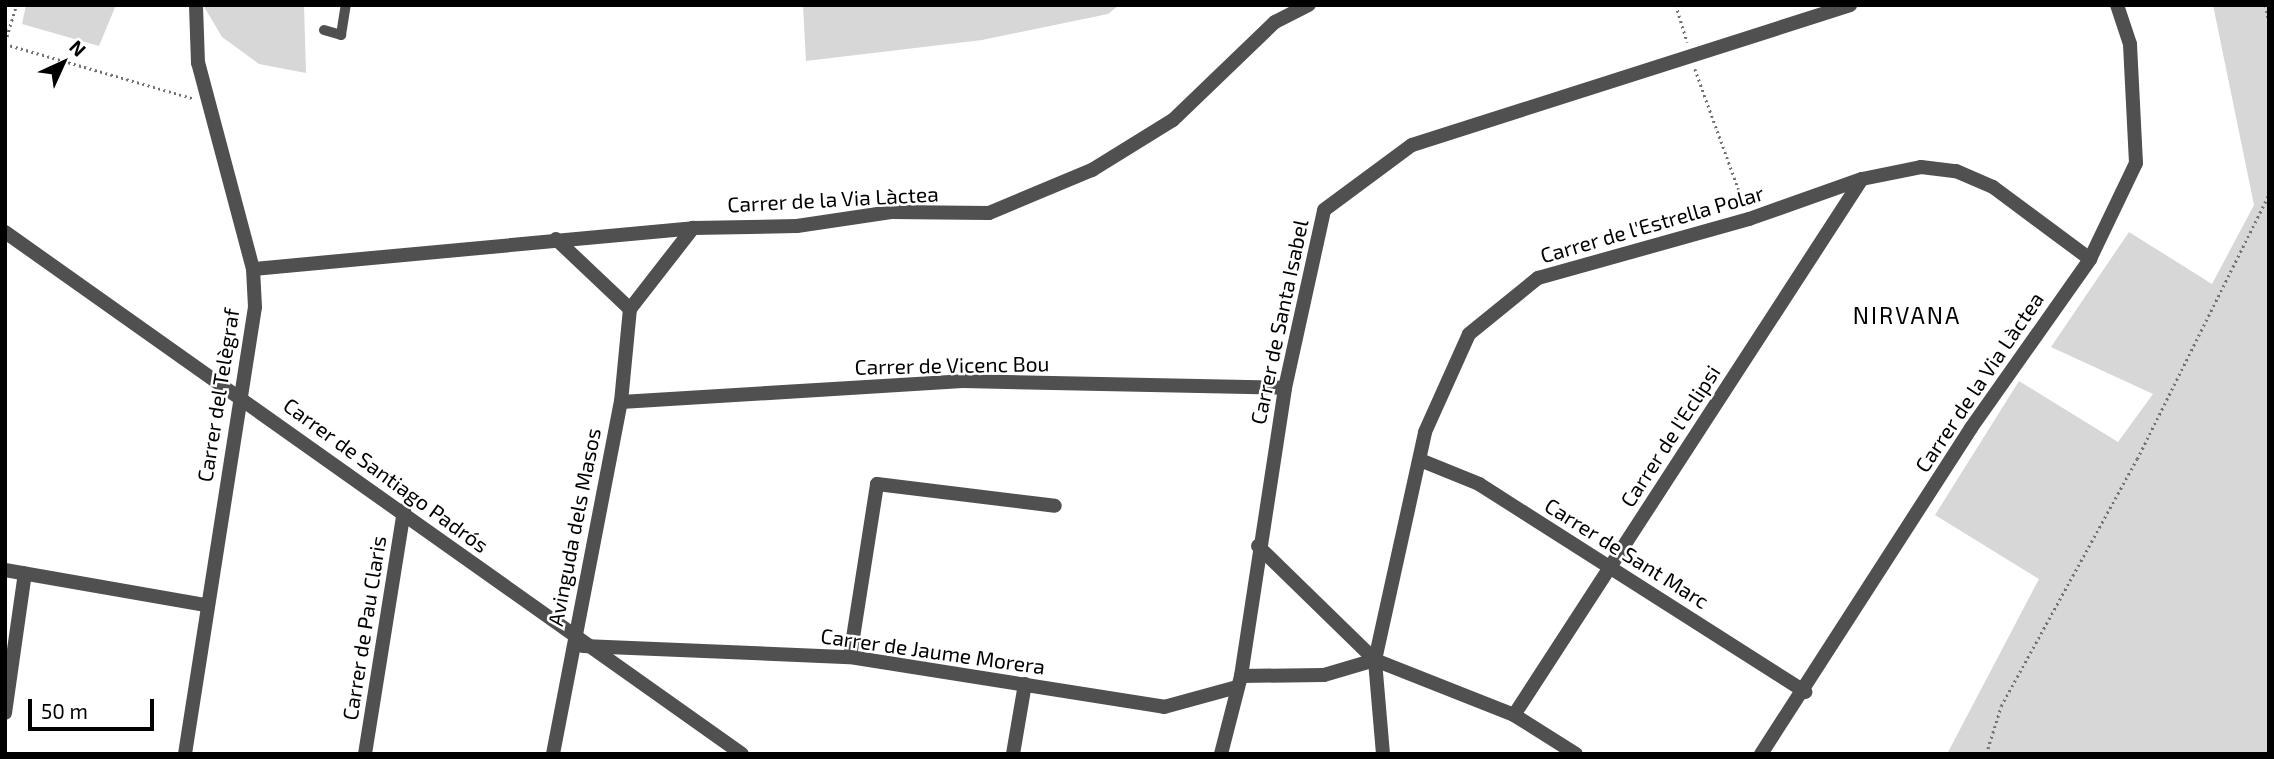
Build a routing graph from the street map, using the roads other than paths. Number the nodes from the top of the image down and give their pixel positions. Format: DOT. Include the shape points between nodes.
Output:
graph roads {
  1 [pos="196,5"];
  2 [pos="346,5"];
  3 [pos="1308,5"];
  4 [pos="1850,5"];
  5 [pos="2118,5"];
  6 [pos="324,30"];
  7 [pos="1862,179"];
  8 [pos="693,228"];
  9 [pos="5,232"];
  10 [pos="556,239"];
  11 [pos="2090,259"];
  12 [pos="253,269"];
  13 [pos="630,309"];
  14 [pos="1285,388"];
  15 [pos="239,395"];
  16 [pos="621,402"];
  17 [pos="1420,460"];
  18 [pos="1055,506"];
  19 [pos="404,510"];
  20 [pos="1258,546"];
  21 [pos="1610,567"];
  22 [pos="5,570"];
  23 [pos="26,573"];
  24 [pos="206,605"];
  25 [pos="577,643"];
  26 [pos="850,657"];
  27 [pos="1375,660"];
  28 [pos="1237,682"];
  29 [pos="1025,684"];
  30 [pos="1805,692"];
  31 [pos="5,713"];
  32 [pos="1514,715"];
  33 [pos="185,754"];
  34 [pos="365,754"];
  35 [pos="554,754"];
  36 [pos="741,754"];
  37 [pos="1013,754"];
  38 [pos="1222,754"];
  39 [pos="1383,754"];
  40 [pos="1576,754"];
  41 [pos="1761,754"];
  1 -- 12 [label="street, Carrer del Telègraf" via="198,63"];
  2 -- 6 [label="lane" via="341,35"];
  3 -- 8 [label="street, Carrer de la Via Làctea" via="1275,22 1172,120 1091,170 989,214 891,212 797,226"];
  4 -- 14 [label="street, Carrer de Santa Isabel" via="1412,145 1324,210"];
  5 -- 11 [label="street, Carrer de la Via Làctea" via="2130,44 2136,163"];
  7 -- 11 [label="street, Carrer de l'Estrella Polar" via="1921,167 1956,171 1993,187"];
  7 -- 17 [label="street, Carrer de l'Estrella Polar" via="1749,219 1538,278 1469,334 1424,432"];
  7 -- 21 [label="street, Carrer de l'Eclipsi"];
  8 -- 10 [label="street, Carrer de la Via Làctea"];
  8 -- 13 [label="street"];
  9 -- 15 [label="street, Carrer de Santiago Padrós"];
  10 -- 12 [label="street, Carrer de la Via Làctea"];
  10 -- 13 [label="street"];
  11 -- 30 [label="street, Carrer de la Via Làctea" via="1971,428"];
  12 -- 15 [label="street, Carrer del Telègraf" via="255,307"];
  13 -- 16 [label="street, Avinguda dels Masos"];
  14 -- 16 [label="street, Carrer de Vicenc Bou" via="961,381"];
  14 -- 20 [label="street, Carrer de Santa Isabel"];
  15 -- 19 [label="street, Carrer de Santiago Padrós"];
  15 -- 24 [label="street, Carrer del Telègraf"];
  16 -- 25 [label="street, Avinguda dels Masos"];
  17 -- 21 [label="street, Carrer de Sant Marc" via="1479,484"];
  17 -- 27 [label="street, Carrer de l'Estrella Polar"];
  18 -- 26 [label="street" via="877,484"];
  19 -- 25 [label="street, Carrer de Santiago Padrós"];
  19 -- 34 [label="street, Carrer de Pau Claris"];
  20 -- 27 [label="street"];
  20 -- 28 [label="street, Carrer de Santa Isabel"];
  21 -- 30 [label="street, Carrer de Sant Marc"];
  21 -- 32 [label="street, Carrer de l'Eclipsi"];
  22 -- 23 [label="street"];
  23 -- 24 [label="street"];
  23 -- 31 [label="street"];
  24 -- 33 [label="street, Carrer del Telègraf"];
  25 -- 26 [label="street, Carrer de Jaume Morera"];
  25 -- 35 [label="street, Avinguda dels Masos"];
  25 -- 36 [label="street, Carrer de Santiago Padrós"];
  26 -- 29 [label="street, Carrer de Jaume Morera"];
  27 -- 28 [label="street, Carrer de Jaume Morera" via="1325,675"];
  27 -- 32 [label="street"];
  27 -- 39 [label="street, Carrer de l'Estrella Polar"];
  28 -- 29 [label="street, Carrer de Jaume Morera" via="1164,707"];
  28 -- 38 [label="street, Carrer de Santa Isabel"];
  29 -- 37 [label="street"];
  30 -- 41 [label="street, Carrer de la Via Làctea"];
  32 -- 40 [label="street"];
}
